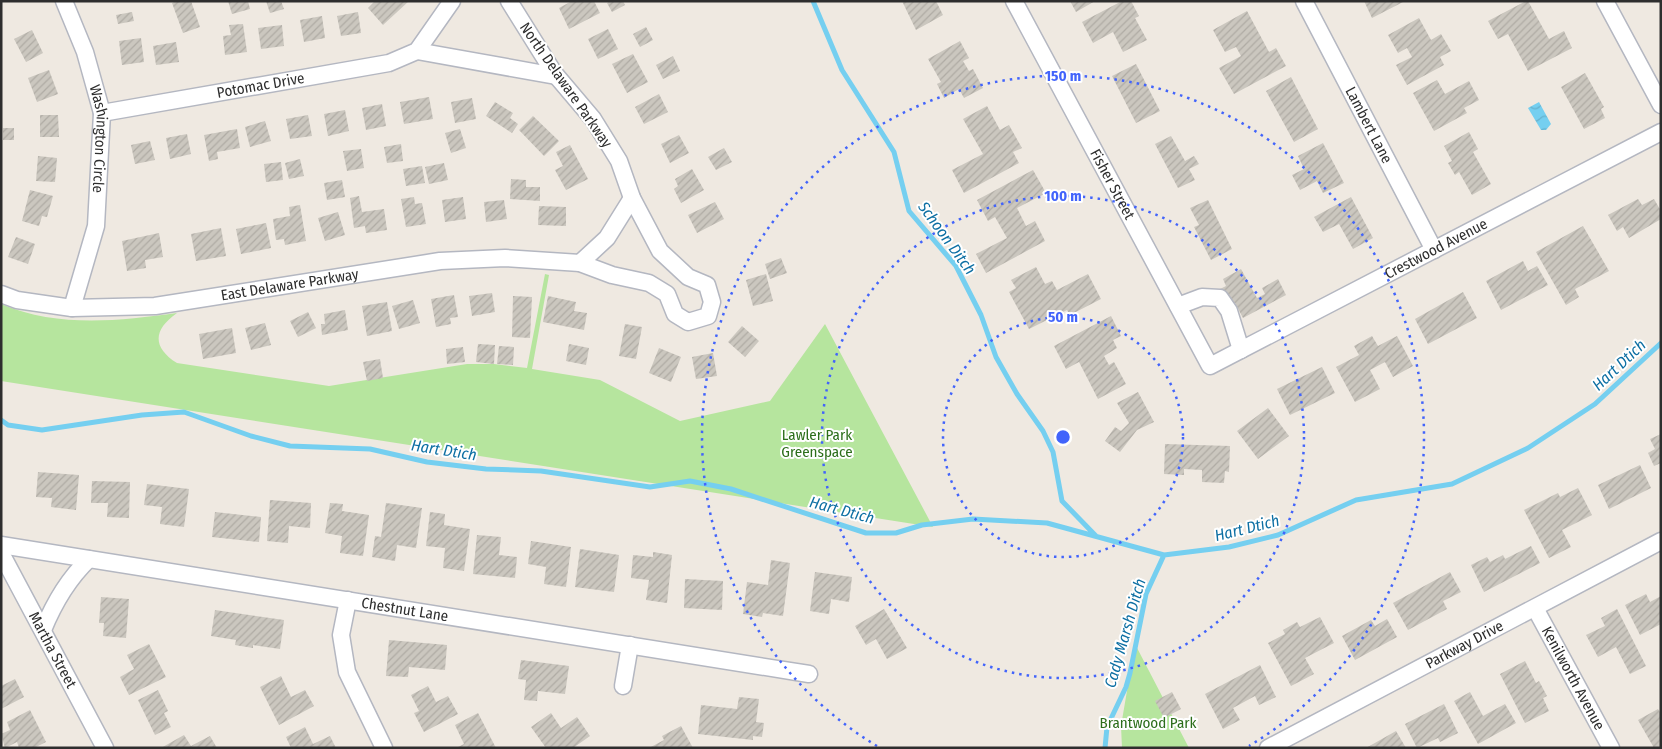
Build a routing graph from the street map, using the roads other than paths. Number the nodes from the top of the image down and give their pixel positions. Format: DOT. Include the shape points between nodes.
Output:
graph roads {
  1 [pos="64,1"];
  2 [pos="452,1"];
  3 [pos="509,1"];
  4 [pos="1014,1"];
  5 [pos="1304,1"];
  6 [pos="1605,1"];
  7 [pos="418,51"];
  8 [pos="556,76"];
  9 [pos="1661,105"];
  10 [pos="102,113"];
  11 [pos="1661,132"];
  12 [pos="632,198"];
  13 [pos="1434,250"];
  14 [pos="580,263"];
  15 [pos="707,285"];
  16 [pos="1,294"];
  17 [pos="1178,306"];
  18 [pos="72,308"];
  19 [pos="1241,350"];
  20 [pos="1210,366"];
  21 [pos="1661,541"];
  22 [pos="1,545"];
  23 [pos="1,553"];
  24 [pos="89,559"];
  25 [pos="348,600"];
  26 [pos="1535,608"];
  27 [pos="43,630"];
  28 [pos="630,645"];
  29 [pos="809,674"];
  30 [pos="623,686"];
  31 [pos="105,748"];
  32 [pos="384,748"];
  33 [pos="1268,748"];
  34 [pos="1610,748"];
  1 -- 10 [label="street, Washington Circle" via="85,52"];
  2 -- 7 [label="street"];
  3 -- 8 [label="street, North Delaware Parkway"];
  4 -- 17 [label="street, Fisher Street"];
  5 -- 13 [label="street, Lambert Lane"];
  6 -- 9 [label="street"];
  7 -- 8 [label="street"];
  7 -- 10 [label="street, Potomac Drive" via="389,63"];
  8 -- 12 [label="street, North Delaware Parkway" via="593,119 619,161"];
  10 -- 18 [label="street, Washington Circle" via="96,226"];
  11 -- 13 [label="street, Crestwood Avenue"];
  12 -- 14 [label="street" via="607,238"];
  12 -- 15 [label="street, North Delaware Parkway" via="660,251 688,277"];
  13 -- 19 [label="street, Crestwood Avenue"];
  14 -- 15 [label="street, East Delaware Parkway" via="612,275 649,283 667,294 675,314 688,322 708,316 712,302"];
  14 -- 18 [label="street, East Delaware Parkway" via="505,258 440,260 155,306"];
  16 -- 18 [label="street, East Delaware Parkway" via="17,300"];
  17 -- 19 [label="street" via="1202,297 1220,298 1229,311"];
  17 -- 20 [label="street, Fisher Street"];
  19 -- 20 [label="street, Crestwood Avenue"];
  21 -- 26 [label="street, Parkway Drive"];
  22 -- 24 [label="street, Chestnut Lane"];
  23 -- 27 [label="street, Martha Street"];
  24 -- 25 [label="street, Chestnut Lane"];
  24 -- 27 [label="street" via="70,577"];
  25 -- 28 [label="street, Chestnut Lane"];
  25 -- 32 [label="street" via="341,635 347,672"];
  26 -- 33 [label="street, Parkway Drive"];
  26 -- 34 [label="street, Kenilworth Avenue"];
  27 -- 31 [label="street, Martha Street"];
  28 -- 29 [label="street, Chestnut Lane"];
  28 -- 30 [label="street"];
}
